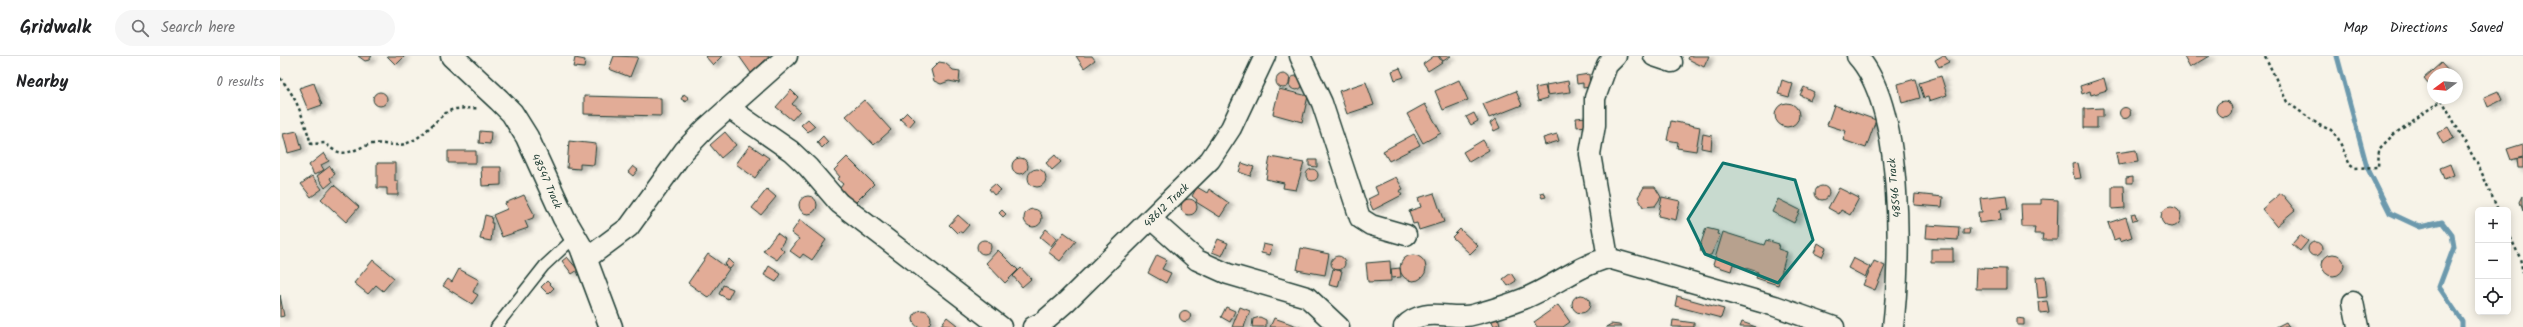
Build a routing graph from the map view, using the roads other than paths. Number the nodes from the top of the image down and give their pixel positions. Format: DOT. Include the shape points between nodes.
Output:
graph roads {
  1 [pos="787,56"];
  2 [pos="1265,56"];
  3 [pos="1300,56"];
  4 [pos="1616,56"];
  5 [pos="1654,56"];
  6 [pos="1858,56"];
  7 [pos="460,58"];
  8 [pos="1672,62"];
  9 [pos="729,108"];
  10 [pos="1151,219"];
  11 [pos="1406,235"];
  12 [pos="575,237"];
  13 [pos="1608,258"];
  14 [pos="586,259"];
  15 [pos="2353,302"];
  16 [pos="496,327"];
  17 [pos="611,327"];
  18 [pos="1001,327"];
  19 [pos="1033,327"];
  20 [pos="1339,327"];
  21 [pos="1404,327"];
  22 [pos="1834,327"];
  23 [pos="1893,327"];
  24 [pos="2358,327"];
  1 -- 9 [label="street"];
  2 -- 10 [label="street, 48612 Track" via="1231,128 1210,160"];
  3 -- 11 [label="street" via="1322,103 1360,218"];
  4 -- 13 [label="street" via="1607,65 1595,98 1595,125 1590,154"];
  5 -- 8 [label="street"];
  6 -- 23 [label="street, 48546 Track" via="1876,85 1885,112 1892,161 1899,269"];
  7 -- 12 [label="street, 48547 Track" via="512,113 527,137 553,196"];
  9 -- 14 [label="street" via="717,116 684,151 629,227"];
  9 -- 18 [label="street" via="791,151 808,166 838,203"];
  10 -- 19 [label="street, 48612 Track" via="1066,302 1043,322"];
  10 -- 20 [label="street" via="1197,260 1228,274 1307,297"];
  12 -- 14 [label="street, 48547 Track"];
  12 -- 16 [label="lane" via="544,266"];
  13 -- 21 [label="street" via="1587,266 1523,300 1466,316 1429,314 1416,318"];
  13 -- 22 [label="street" via="1775,306"];
  14 -- 17 [label="street, 48547 Track"];
  15 -- 24 [label="street"];
}
